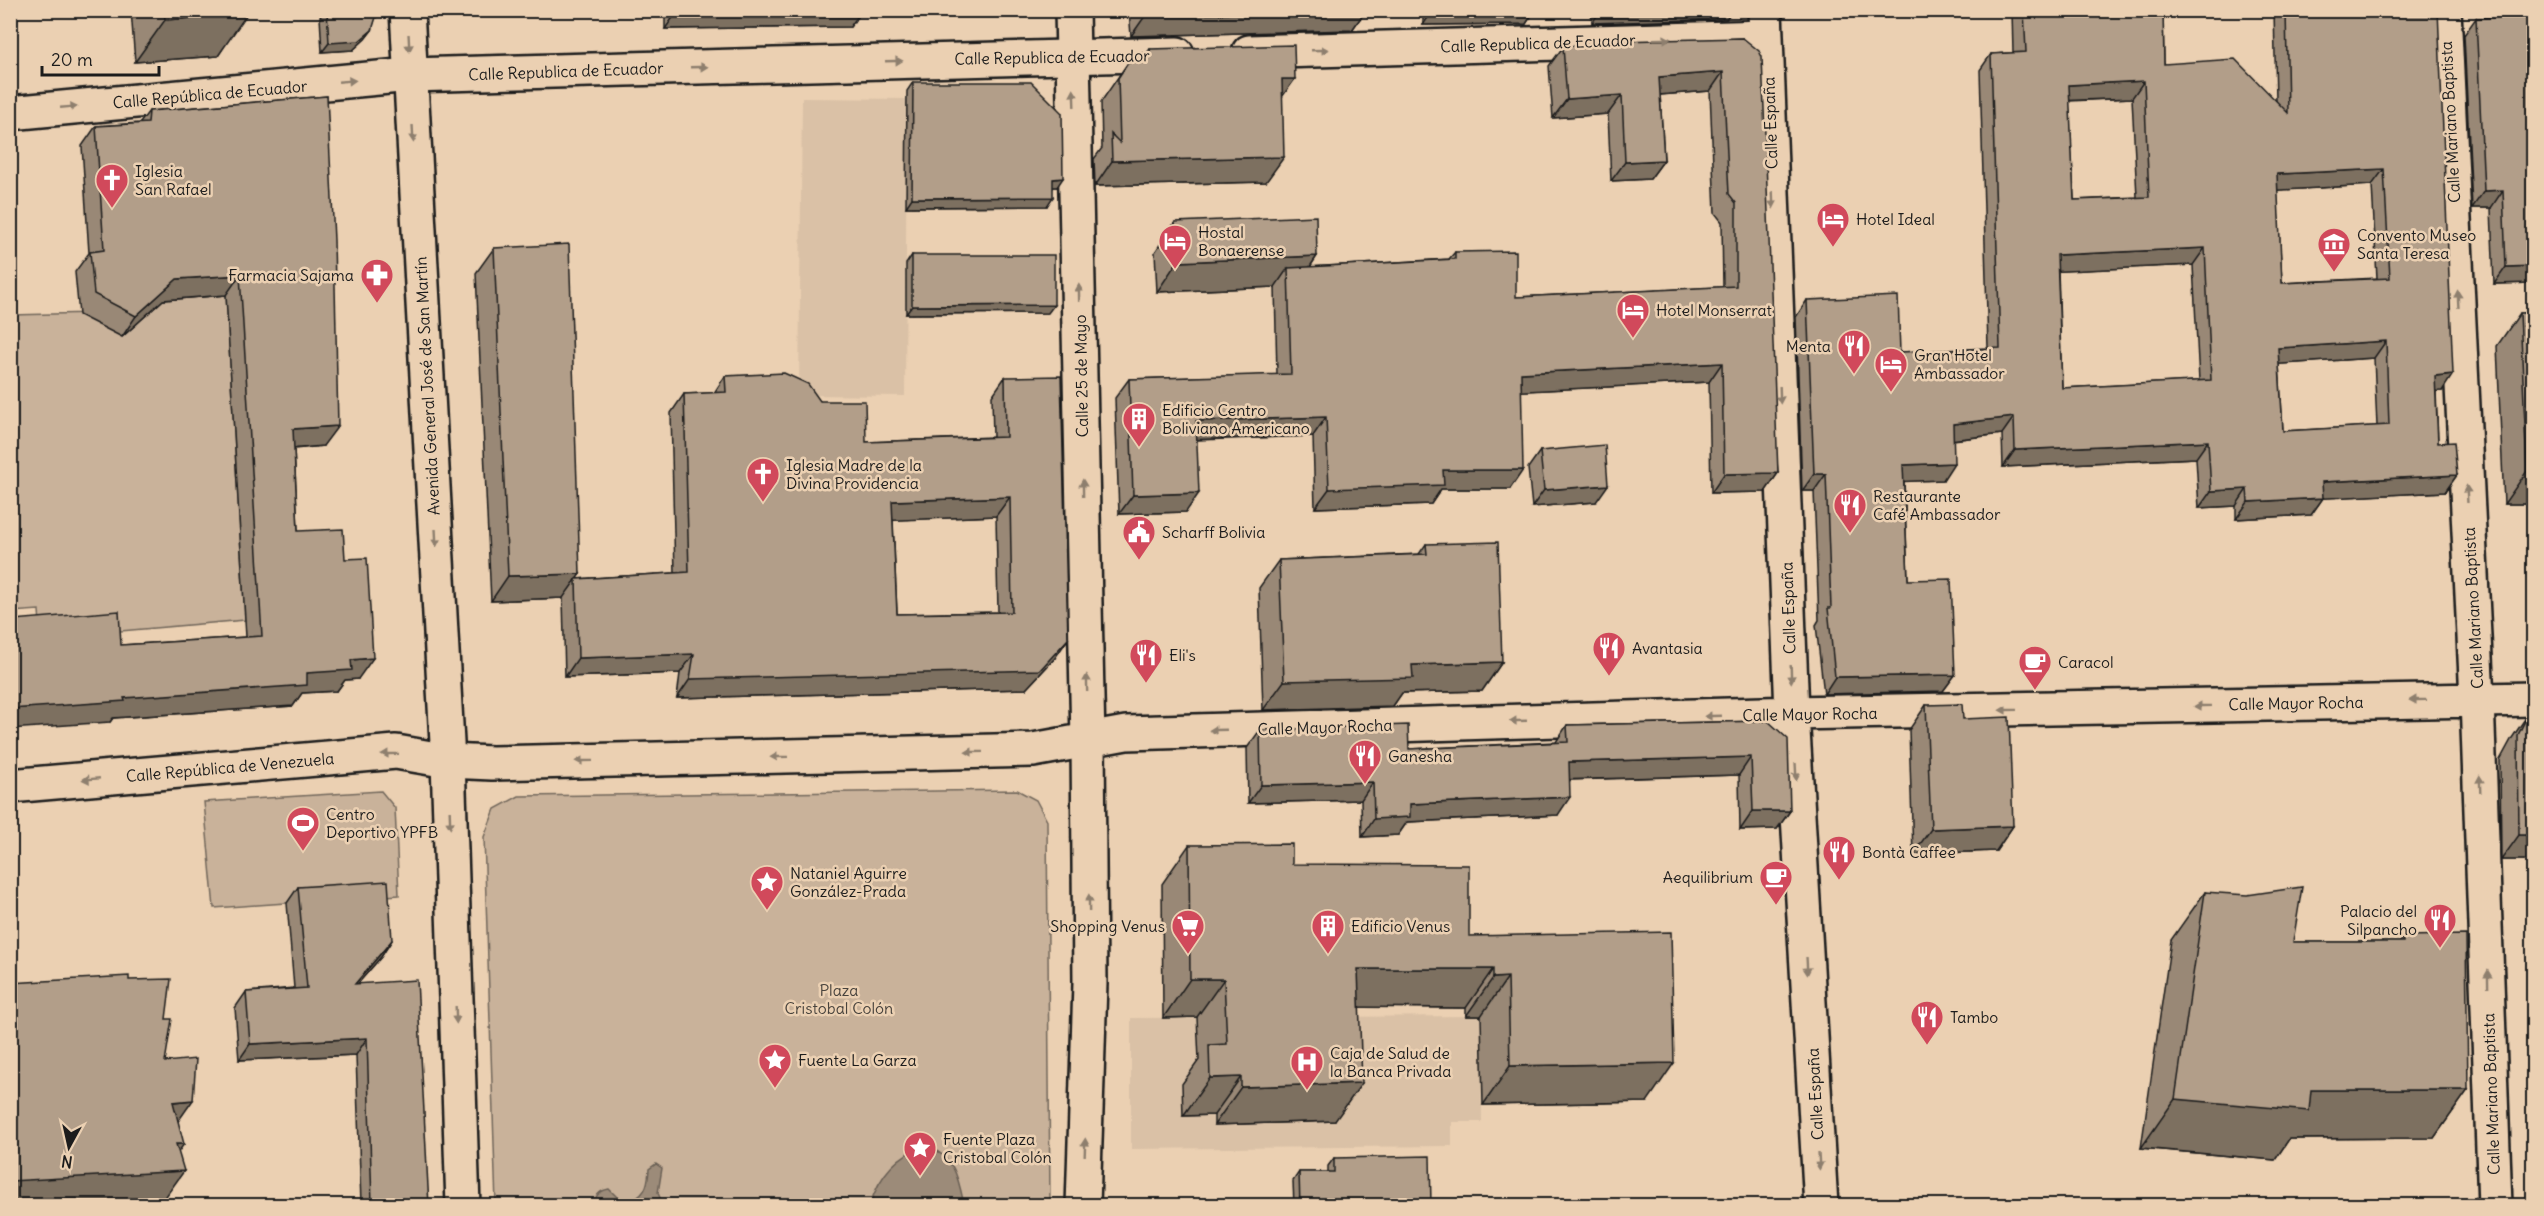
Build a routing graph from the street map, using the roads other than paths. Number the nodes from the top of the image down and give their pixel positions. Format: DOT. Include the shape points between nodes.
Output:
graph roads {
  1 [pos="407,10"];
  2 [pos="1072,10"];
  3 [pos="2444,10"];
  4 [pos="1766,24"];
  5 [pos="1073,57"];
  6 [pos="410,75"];
  7 [pos="10,113"];
  8 [pos="2477,699"];
  9 [pos="2534,699"];
  10 [pos="1792,713"];
  11 [pos="1088,741"];
  12 [pos="448,761"];
  13 [pos="10,786"];
  14 [pos="463,1206"];
  15 [pos="1083,1206"];
  16 [pos="1821,1206"];
  17 [pos="2495,1206"];
  1 -- 6 [label="street, Avenida General José de San Martín, one-way"];
  2 -- 5 [label="street, Calle 25 de Mayo"];
  8 -- 3 [label="street, Calle Mariano Baptista, one-way"];
  5 -- 4 [label="street, Calle Republica de Ecuador, one-way"];
  4 -- 10 [label="street, Calle España, one-way"];
  6 -- 5 [label="street, Calle Republica de Ecuador, one-way"];
  11 -- 5 [label="street, Calle 25 de Mayo, one-way"];
  7 -- 6 [label="street, Calle República de Ecuador, one-way"];
  6 -- 12 [label="street, Avenida General José de San Martín, one-way"];
  8 -- 9 [label="street, Calle Mayor Rocha"];
  8 -- 10 [label="street, Calle Mayor Rocha, one-way"];
  17 -- 8 [label="street, Calle Mariano Baptista, one-way"];
  10 -- 11 [label="street, Calle Mayor Rocha, one-way" via="1126,733"];
  10 -- 16 [label="street, Calle España, one-way"];
  11 -- 12 [label="street, one-way" via="1033,750 492,764"];
  15 -- 11 [label="street, one-way" via="1090,983"];
  12 -- 13 [label="street, Calle República de Venezuela, one-way" via="396,753"];
  12 -- 14 [label="street, one-way"];
}
